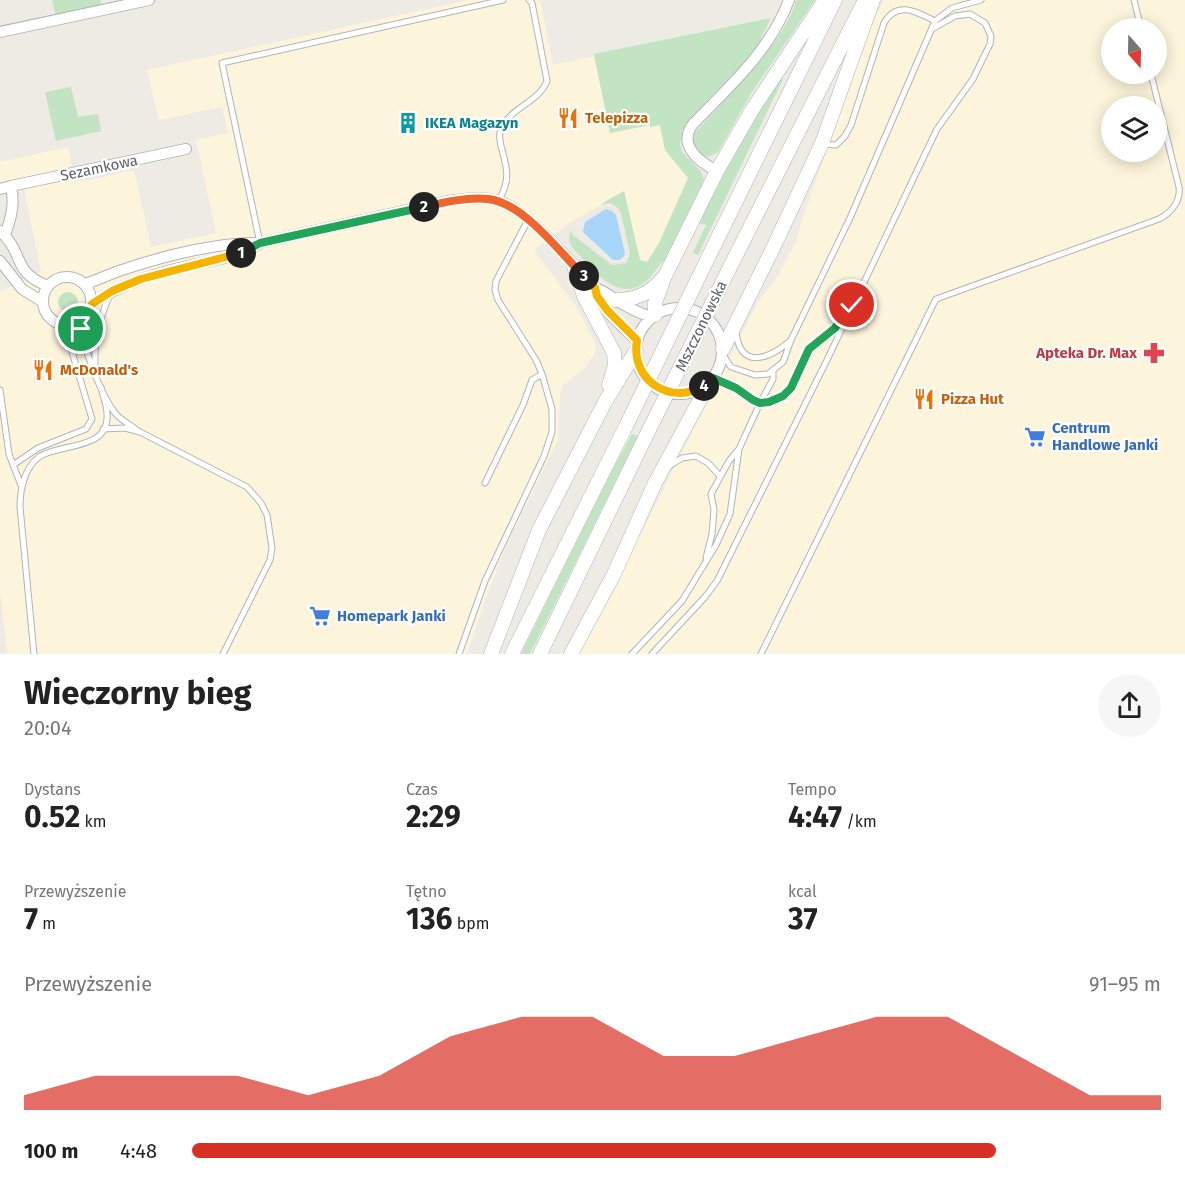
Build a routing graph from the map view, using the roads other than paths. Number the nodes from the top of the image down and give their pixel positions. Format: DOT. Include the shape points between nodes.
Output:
graph roads {
  1 [pos="149,0"];
  2 [pos="502,0"];
  3 [pos="529,0"];
  4 [pos="789,0"];
  5 [pos="825,0"];
  6 [pos="835,0"];
  7 [pos="865,0"];
  8 [pos="873,0"];
  9 [pos="981,0"];
  10 [pos="1134,0"];
  11 [pos="1138,18"];
  12 [pos="935,21"];
  13 [pos="932,29"];
  14 [pos="0,32"];
  15 [pos="1153,84"];
  16 [pos="822,143"];
  17 [pos="186,149"];
  18 [pos="717,171"];
  19 [pos="6,187"];
  20 [pos="499,201"];
  21 [pos="528,220"];
  22 [pos="2,233"];
  23 [pos="260,243"];
  24 [pos="0,261"];
  25 [pos="574,266"];
  26 [pos="664,278"];
  27 [pos="85,284"];
  28 [pos="48,286"];
  29 [pos="595,288"];
  30 [pos="112,291"];
  31 [pos="855,298"];
  32 [pos="615,300"];
  33 [pos="43,302"];
  34 [pos="92,304"];
  35 [pos="653,316"];
  36 [pos="79,322"];
  37 [pos="736,323"];
  38 [pos="64,325"];
  39 [pos="791,340"];
  40 [pos="636,346"];
  41 [pos="723,352"];
  42 [pos="774,371"];
  43 [pos="96,374"];
  44 [pos="543,374"];
  45 [pos="711,380"];
  46 [pos="101,387"];
  47 [pos="0,390"];
  48 [pos="605,402"];
  49 [pos="760,403"];
  50 [pos="104,429"];
  51 [pos="140,432"];
  52 [pos="739,449"];
  53 [pos="13,465"];
  54 [pos="720,476"];
  55 [pos="485,483"];
  56 [pos="654,483"];
  57 [pos="22,488"];
  58 [pos="704,566"];
  59 [pos="34,654"];
  60 [pos="223,654"];
  61 [pos="459,654"];
  62 [pos="491,654"];
  63 [pos="512,654"];
  64 [pos="540,654"];
  65 [pos="571,654"];
  66 [pos="632,654"];
  67 [pos="652,654"];
  68 [pos="761,654"];
  1 -- 14 [label="street"];
  2 -- 23 [label="lane" via="222,63"];
  3 -- 20 [label="lane" via="547,81 543,90 514,112 500,131 508,178"];
  4 -- 18 [label="street" via="768,44 687,133 689,148 703,164"];
  5 -- 18 [label="main road"];
  6 -- 63 [label="main road, Mszczonowska, bridge"];
  7 -- 64 [label="main road, Mszczonowska, bridge"];
  8 -- 16 [label="main road"];
  9 -- 12 [label="lane" via="952,8"];
  10 -- 11 [label="lane"];
  12 -- 13 [label="lane"];
  12 -- 16 [label="lane" via="912,10 889,14 848,131 836,145"];
  13 -- 31 [label="lane" via="955,16 970,14 985,23 990,44 973,79 937,129"];
  13 -- 39 [label="lane" via="850,218"];
  15 -- 68 [label="lane" via="1179,187 1179,198 1172,211 1159,219 936,298"];
  16 -- 37 [label="main road"];
  17 -- 19 [label="street, Sezamkowa"];
  18 -- 26 [label="main road"];
  19 -- 22 [label="street" via="14,206"];
  20 -- 21 [label="street"];
  20 -- 23 [label="street" via="448,201"];
  21 -- 25 [label="street"];
  21 -- 44 [label="lane" via="495,290"];
  22 -- 28 [label="street" via="12,243 22,269"];
  23 -- 27 [label="street" via="234,243 150,261"];
  23 -- 30 [label="street" via="234,256 154,274"];
  24 -- 33 [label="street" via="22,289"];
  25 -- 29 [label="street"];
  25 -- 48 [label="main road" via="584,296 614,353"];
  26 -- 32 [label="main road" via="645,294"];
  26 -- 35 [label="main road"];
  27 -- 28 [label="street" via="62,277"];
  27 -- 34 [label="street"];
  28 -- 33 [label="street"];
  29 -- 32 [label="street"];
  29 -- 40 [label="street"];
  30 -- 34 [label="street"];
  30 -- 43 [label="lane" via="95,336"];
  31 -- 49 [label="lane" via="835,328 809,349 787,392"];
  31 -- 67 [label="lane" via="717,581"];
  32 -- 35 [label="street"];
  33 -- 38 [label="street" via="49,317"];
  34 -- 36 [label="street"];
  35 -- 40 [label="street" via="641,330"];
  35 -- 41 [label="street" via="680,307 699,312 714,324"];
  36 -- 38 [label="street"];
  36 -- 43 [label="lane"];
  37 -- 39 [label="lane" via="738,344 743,353 752,357 773,354"];
  37 -- 41 [label="main road"];
  38 -- 53 [label="lane" via="92,419 86,429 38,448"];
  39 -- 42 [label="lane" via="783,362"];
  40 -- 45 [label="street" via="638,365 645,378 662,391 697,391"];
  40 -- 48 [label="main road"];
  41 -- 42 [label="lane" via="731,367 749,375"];
  41 -- 45 [label="street" via="720,367"];
  42 -- 49 [label="lane"];
  43 -- 46 [label="lane"];
  44 -- 55 [label="lane" via="532,380 524,405"];
  44 -- 61 [label="lane" via="552,409 550,441 485,581"];
  45 -- 49 [label="lane" via="736,388"];
  45 -- 56 [label="main road"];
  46 -- 50 [label="lane" via="107,414"];
  46 -- 51 [label="lane" via="114,412"];
  47 -- 53 [label="lane"];
  48 -- 62 [label="main road" via="539,530"];
  49 -- 52 [label="lane"];
  50 -- 51 [label="lane"];
  50 -- 57 [label="lane" via="87,443 52,451 37,459"];
  51 -- 60 [label="lane" via="248,487 267,515 270,560"];
  52 -- 54 [label="lane"];
  52 -- 58 [label="lane" via="730,514"];
  53 -- 57 [label="lane"];
  54 -- 56 [label="lane" via="702,459 689,456 674,462"];
  54 -- 58 [label="lane" via="711,494 712,534"];
  56 -- 65 [label="main road" via="614,574"];
  57 -- 59 [label="lane" via="20,507"];
  58 -- 66 [label="lane" via="682,600"];
}
